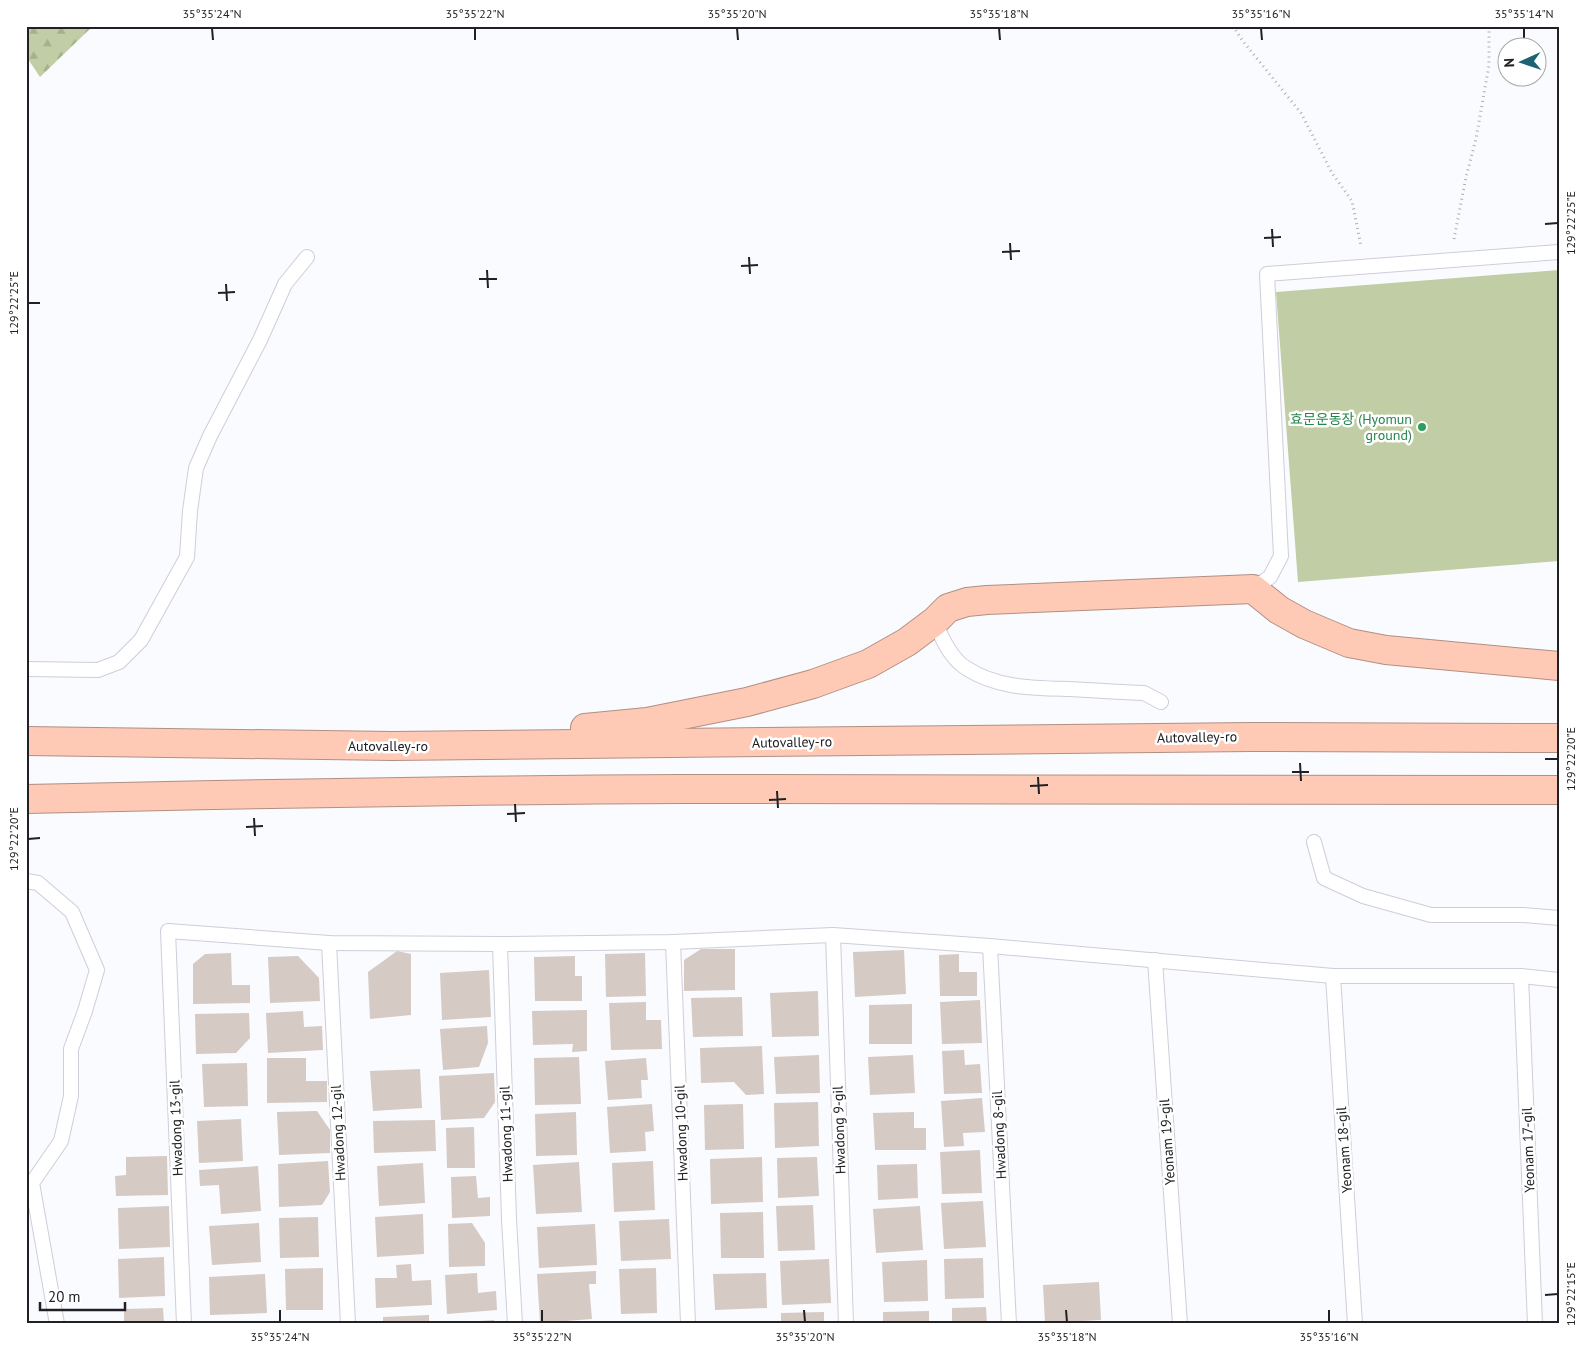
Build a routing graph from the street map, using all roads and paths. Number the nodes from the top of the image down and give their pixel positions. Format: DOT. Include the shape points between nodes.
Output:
graph roads {
  1 [pos="1233,26"];
  2 [pos="1489,26"];
  3 [pos="1559,252"];
  4 [pos="306,257"];
  5 [pos="1449,260"];
  6 [pos="1365,267"];
  7 [pos="1253,589"];
  8 [pos="935,621"];
  9 [pos="1559,666"];
  10 [pos="26,669"];
  11 [pos="1161,702"];
  12 [pos="1559,738"];
  13 [pos="26,741"];
  14 [pos="392,746"];
  15 [pos="1559,790"];
  16 [pos="26,799"];
  17 [pos="1314,842"];
  18 [pos="26,881"];
  19 [pos="1559,918"];
  20 [pos="833,935"];
  21 [pos="673,942"];
  22 [pos="329,943"];
  23 [pos="500,944"];
  24 [pos="990,946"];
  25 [pos="1155,960"];
  26 [pos="1333,976"];
  27 [pos="1521,976"];
  28 [pos="1559,980"];
  29 [pos="29,1182"];
  30 [pos="57,1324"];
  31 [pos="184,1324"];
  32 [pos="348,1324"];
  33 [pos="515,1324"];
  34 [pos="688,1324"];
  35 [pos="846,1324"];
  36 [pos="1009,1324"];
  37 [pos="1180,1324"];
  38 [pos="1355,1324"];
  39 [pos="1535,1324"];
  1 -- 6 [label="path" via="1301,114 1332,173 1352,201"];
  2 -- 5 [label="path" via="1489,65"];
  3 -- 5 [label="lane"];
  4 -- 10 [label="lane" via="285,284 196,468 187,557 141,640 119,662 98,670"];
  5 -- 6 [label="lane"];
  6 -- 7 [label="lane" via="1267,274 1280,556 1270,577"];
  7 -- 8 [label="highway" via="967,602 948,608"];
  7 -- 9 [label="highway" via="1287,615 1349,643 1386,650"];
  8 -- 11 [label="lane" via="950,652 965,668 992,681 1016,687 1144,693"];
  8 -- 14 [label="highway" via="907,642 868,664 813,684 747,702 647,722"];
  12 -- 14 [label="highway, Autovalley-ro" via="1251,736"];
  13 -- 14 [label="highway, Autovalley-ro"];
  15 -- 16 [label="highway" via="681,789"];
  17 -- 19 [label="lane" via="1324,878 1363,896 1430,914"];
  18 -- 29 [label="lane" via="38,883 72,912 97,970 71,1049 71,1096 61,1141"];
  20 -- 21 [label="lane"];
  20 -- 24 [label="lane"];
  20 -- 35 [label="lane, Hwadong 9-gil"];
  21 -- 23 [label="lane"];
  21 -- 34 [label="lane, Hwadong 10-gil"];
  22 -- 23 [label="lane"];
  22 -- 31 [label="lane, Hwadong 13-gil" via="168,931"];
  22 -- 32 [label="lane, Hwadong 12-gil"];
  23 -- 33 [label="lane, Hwadong 11-gil"];
  24 -- 25 [label="lane"];
  24 -- 36 [label="lane, Hwadong 8-gil"];
  25 -- 26 [label="lane"];
  25 -- 37 [label="lane, Yeonam 19-gil"];
  26 -- 27 [label="lane"];
  26 -- 38 [label="lane, Yeonam 18-gil"];
  27 -- 28 [label="lane"];
  27 -- 39 [label="lane, Yeonam 17-gil"];
  29 -- 30 [label="lane"];
}
